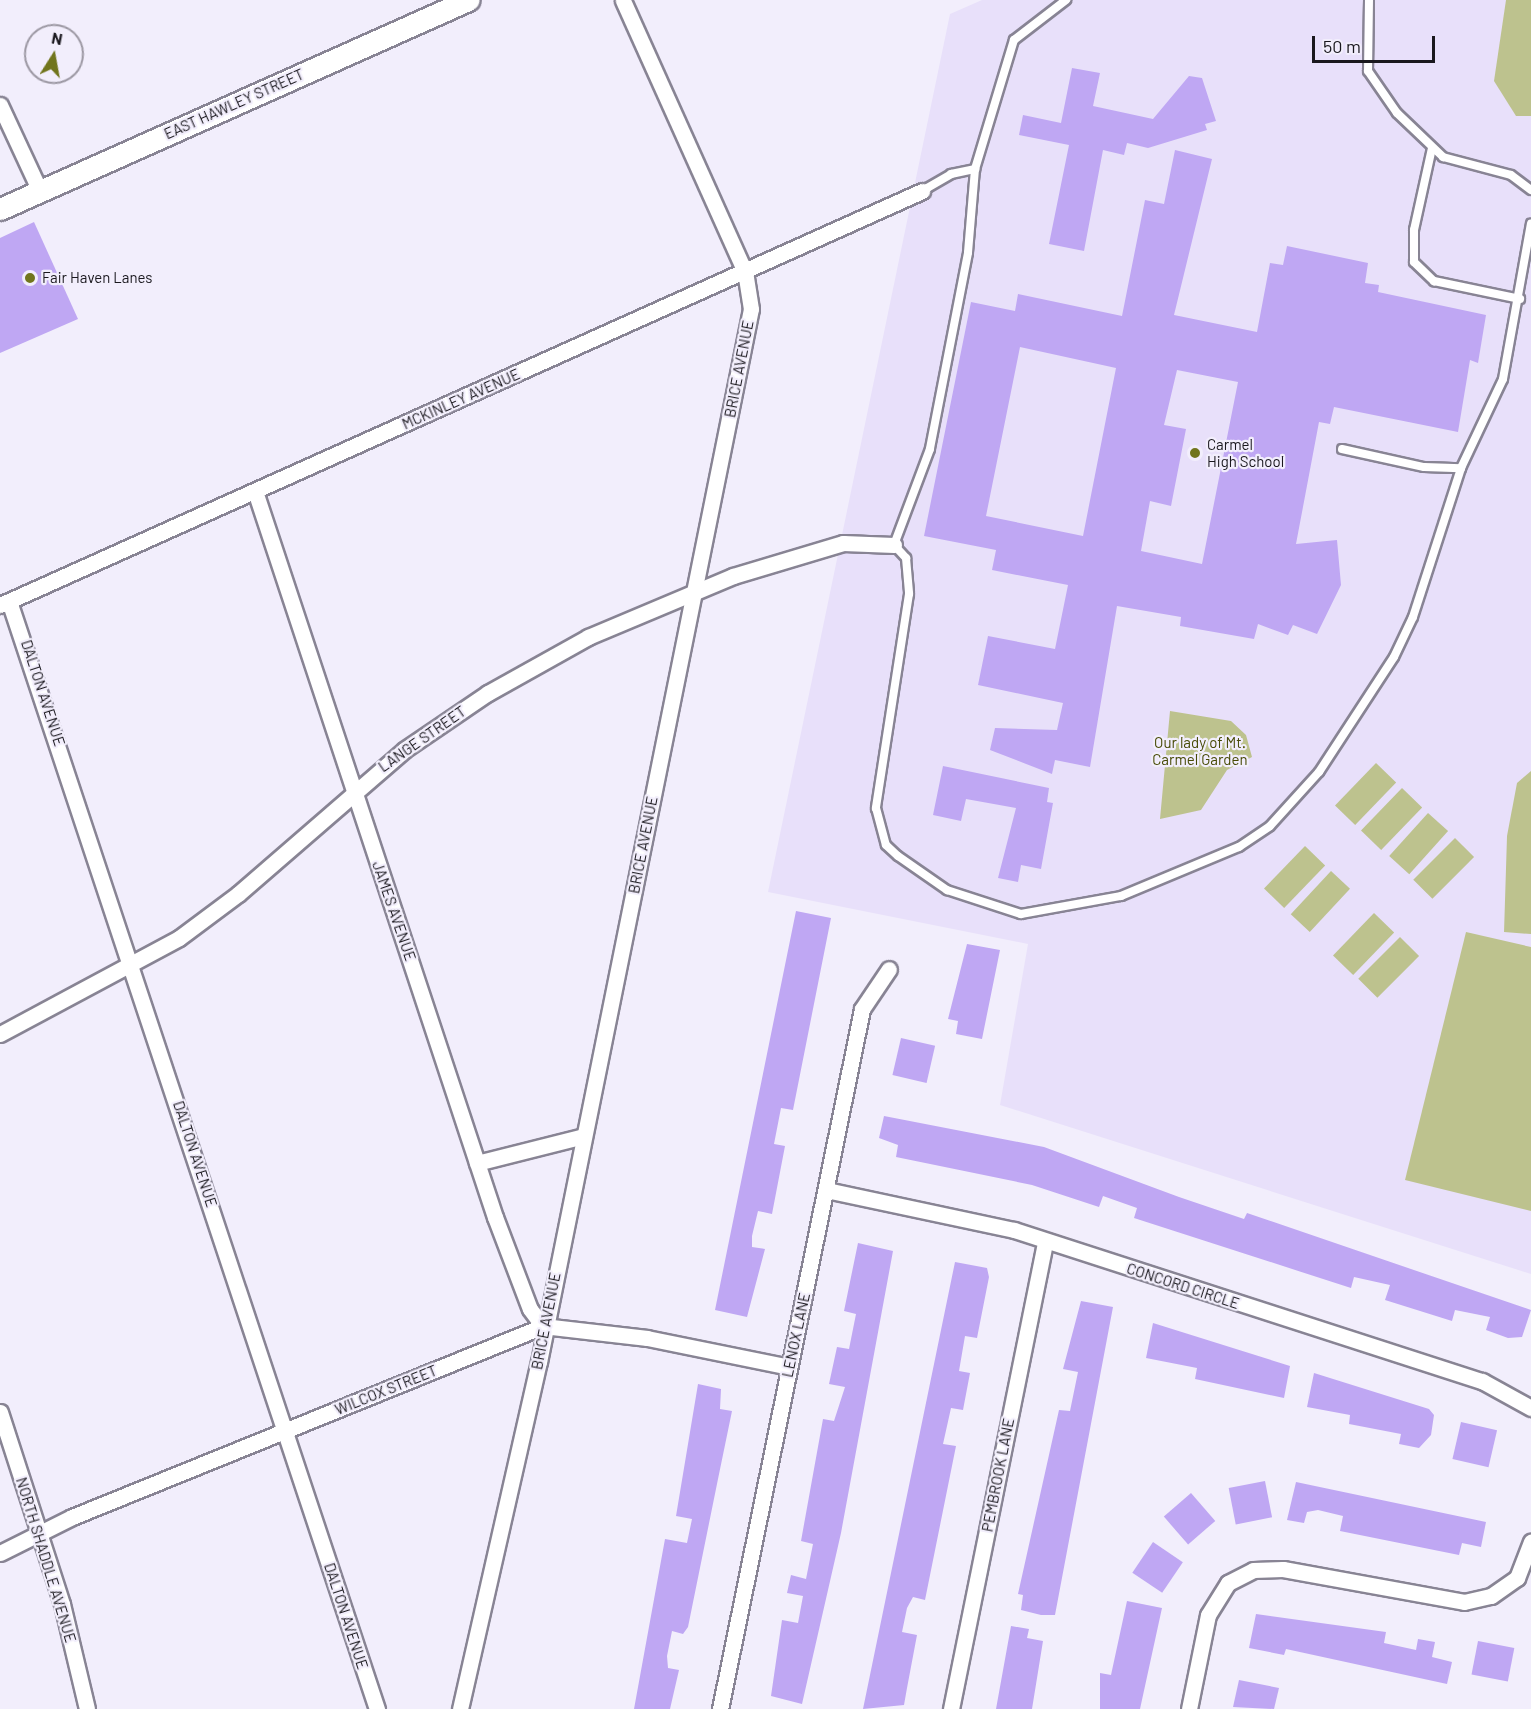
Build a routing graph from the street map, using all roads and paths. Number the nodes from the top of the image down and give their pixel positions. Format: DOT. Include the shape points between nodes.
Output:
graph roads {
  1 [pos="468,0"];
  2 [pos="623,0"];
  3 [pos="1066,0"];
  4 [pos="1369,0"];
  5 [pos="0,105"];
  6 [pos="1432,148"];
  7 [pos="975,169"];
  8 [pos="1531,189"];
  9 [pos="40,191"];
  10 [pos="922,191"];
  11 [pos="0,209"];
  12 [pos="1531,223"];
  13 [pos="745,272"];
  14 [pos="1520,298"];
  15 [pos="1342,449"];
  16 [pos="1461,468"];
  17 [pos="255,491"];
  18 [pos="894,545"];
  19 [pos="695,590"];
  20 [pos="4,603"];
  21 [pos="353,790"];
  22 [pos="133,966"];
  23 [pos="889,969"];
  24 [pos="0,1034"];
  25 [pos="584,1136"];
  26 [pos="477,1163"];
  27 [pos="826,1190"];
  28 [pos="1045,1241"];
  29 [pos="543,1326"];
  30 [pos="789,1366"];
  31 [pos="1531,1408"];
  32 [pos="0,1412"];
  33 [pos="286,1433"];
  34 [pos="39,1532"];
  35 [pos="1531,1542"];
  36 [pos="0,1553"];
  37 [pos="87,1709"];
  38 [pos="377,1709"];
  39 [pos="460,1709"];
  40 [pos="720,1709"];
  41 [pos="951,1709"];
  42 [pos="1189,1709"];
  1 -- 9 [label="street, EAST HAWLEY STREET"];
  2 -- 13 [label="street, BRICE AVENUE"];
  3 -- 7 [label="lane" via="1014,40"];
  4 -- 6 [label="lane" via="1368,71"];
  5 -- 9 [label="street"];
  6 -- 8 [label="lane" via="1466,165 1511,175"];
  6 -- 14 [label="lane" via="1412,239 1414,262 1434,281"];
  7 -- 10 [label="lane" via="951,174"];
  7 -- 18 [label="lane" via="968,253 930,449"];
  9 -- 11 [label="street, EAST HAWLEY STREET"];
  10 -- 13 [label="street, MCKINLEY AVENUE"];
  12 -- 14 [label="lane"];
  13 -- 17 [label="street, MCKINLEY AVENUE"];
  13 -- 19 [label="street, BRICE AVENUE" via="751,309"];
  14 -- 16 [label="lane" via="1503,379"];
  15 -- 16 [label="lane" via="1424,467"];
  16 -- 18 [label="lane" via="1394,657 1293,803 1239,847 1120,896 1057,910 1021,914 973,902 946,890 886,845 878,828 876,790 909,594 906,558"];
  17 -- 20 [label="street, MCKINLEY AVENUE"];
  17 -- 21 [label="street, JAMES AVENUE"];
  18 -- 19 [label="street, LANGE STREET" via="843,543"];
  19 -- 21 [label="street, LANGE STREET" via="588,637 488,693"];
  19 -- 25 [label="street, BRICE AVENUE"];
  20 -- 22 [label="street, DALTON AVENUE"];
  21 -- 22 [label="street, LANGE STREET" via="238,894"];
  21 -- 26 [label="street, JAMES AVENUE"];
  22 -- 24 [label="street, LANGE STREET"];
  22 -- 33 [label="street, DALTON AVENUE"];
  23 -- 27 [label="street, LENOX LANE" via="862,1009"];
  25 -- 26 [label="street"];
  25 -- 29 [label="street, BRICE AVENUE"];
  26 -- 29 [label="street, JAMES AVENUE" via="530,1309"];
  27 -- 28 [label="street, CONCORD CIRCLE"];
  27 -- 30 [label="street, LENOX LANE"];
  28 -- 31 [label="street, CONCORD CIRCLE" via="1482,1381"];
  28 -- 41 [label="street, PEMBROOK LANE"];
  29 -- 30 [label="street, WILCOX STREET" via="647,1338"];
  29 -- 33 [label="street, WILCOX STREET"];
  29 -- 39 [label="street, BRICE AVENUE" via="492,1588"];
  30 -- 40 [label="street, LENOX LANE"];
  32 -- 34 [label="street, NORTH SHADDLE AVENUE"];
  33 -- 34 [label="street, WILCOX STREET"];
  33 -- 38 [label="street, DALTON AVENUE"];
  34 -- 36 [label="street, WILCOX STREET"];
  34 -- 37 [label="street, NORTH SHADDLE AVENUE"];
  35 -- 42 [label="street" via="1517,1578 1491,1596 1464,1602 1283,1569 1253,1570 1228,1583 1208,1615"];
}
